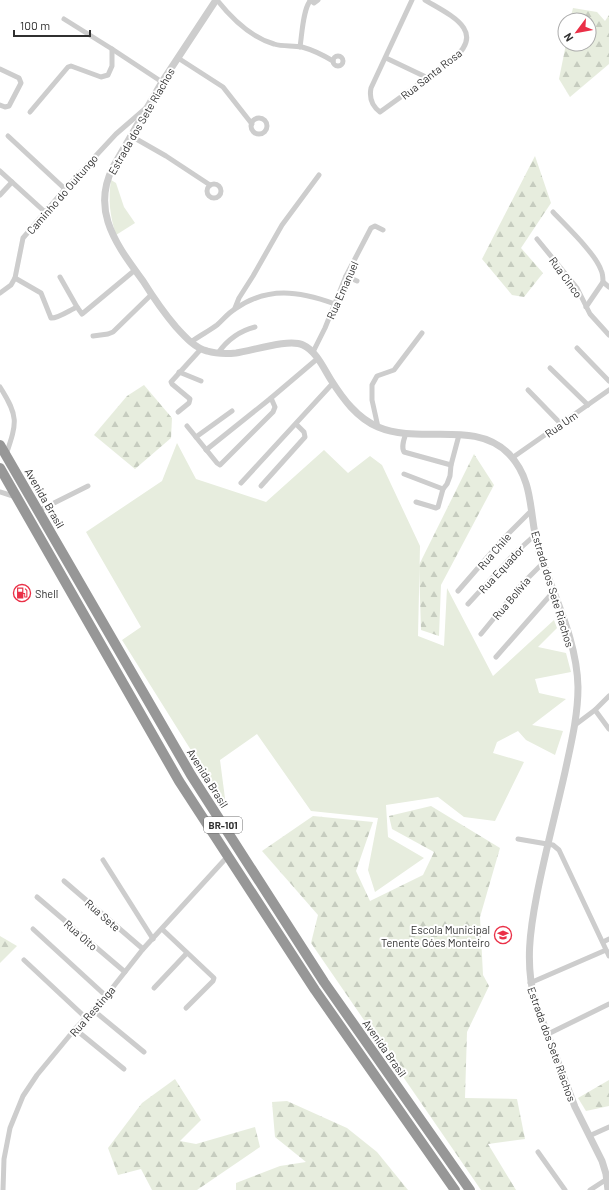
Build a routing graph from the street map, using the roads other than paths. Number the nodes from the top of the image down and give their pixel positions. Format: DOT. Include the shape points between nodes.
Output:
graph roads {
  1 [pos="216,0"];
  2 [pos="310,0"];
  3 [pos="318,0"];
  4 [pos="412,0"];
  5 [pos="425,0"];
  6 [pos="64,19"];
  7 [pos="300,47"];
  8 [pos="112,49"];
  9 [pos="178,58"];
  10 [pos="386,58"];
  11 [pos="333,60"];
  12 [pos="0,69"];
  13 [pos="428,78"];
  14 [pos="162,82"];
  15 [pos="0,105"];
  16 [pos="147,107"];
  17 [pos="30,112"];
  18 [pos="252,124"];
  19 [pos="8,136"];
  20 [pos="131,136"];
  21 [pos="0,171"];
  22 [pos="319,174"];
  23 [pos="12,182"];
  24 [pos="210,185"];
  25 [pos="65,189"];
  26 [pos="0,196"];
  27 [pos="45,212"];
  28 [pos="553,212"];
  29 [pos="383,230"];
  30 [pos="537,239"];
  31 [pos="135,270"];
  32 [pos="60,276"];
  33 [pos="346,276"];
  34 [pos="14,278"];
  35 [pos="357,281"];
  36 [pos="603,282"];
  37 [pos="609,287"];
  38 [pos="0,293"];
  39 [pos="152,294"];
  40 [pos="334,304"];
  41 [pos="586,307"];
  42 [pos="77,308"];
  43 [pos="235,308"];
  44 [pos="255,327"];
  45 [pos="422,333"];
  46 [pos="609,335"];
  47 [pos="93,336"];
  48 [pos="191,342"];
  49 [pos="577,348"];
  50 [pos="201,349"];
  51 [pos="313,352"];
  52 [pos="218,353"];
  53 [pos="317,358"];
  54 [pos="550,368"];
  55 [pos="179,372"];
  56 [pos="201,381"];
  57 [pos="609,381"];
  58 [pos="333,383"];
  59 [pos="0,387"];
  60 [pos="528,390"];
  61 [pos="609,390"];
  62 [pos="271,398"];
  63 [pos="588,405"];
  64 [pos="232,411"];
  65 [pos="178,412"];
  66 [pos="296,424"];
  67 [pos="561,424"];
  68 [pos="187,426"];
  69 [pos="378,427"];
  70 [pos="406,433"];
  71 [pos="458,435"];
  72 [pos="196,437"];
  73 [pos="0,444"];
  74 [pos="206,450"];
  75 [pos="6,455"];
  76 [pos="512,458"];
  77 [pos="451,465"];
  78 [pos="0,468"];
  79 [pos="404,474"];
  80 [pos="242,483"];
  81 [pos="88,486"];
  82 [pos="261,486"];
  83 [pos="443,489"];
  84 [pos="0,492"];
  85 [pos="16,497"];
  86 [pos="416,502"];
  87 [pos="38,511"];
  88 [pos="531,511"];
  89 [pos="535,535"];
  90 [pos="543,563"];
  91 [pos="554,591"];
  92 [pos="458,592"];
  93 [pos="468,604"];
  94 [pos="481,634"];
  95 [pos="496,657"];
  96 [pos="609,696"];
  97 [pos="595,710"];
  98 [pos="575,725"];
  99 [pos="609,729"];
  100 [pos="518,839"];
  101 [pos="549,844"];
  102 [pos="228,856"];
  103 [pos="103,860"];
  104 [pos="64,881"];
  105 [pos="36,897"];
  106 [pos="33,929"];
  107 [pos="162,929"];
  108 [pos="153,939"];
  109 [pos="609,940"];
  110 [pos="603,942"];
  111 [pos="143,949"];
  112 [pos="606,950"];
  113 [pos="187,953"];
  114 [pos="609,956"];
  115 [pos="24,960"];
  116 [pos="125,972"];
  117 [pos="530,983"];
  118 [pos="154,988"];
  119 [pos="106,996"];
  120 [pos="609,1004"];
  121 [pos="186,1008"];
  122 [pos="93,1010"];
  123 [pos="85,1017"];
  124 [pos="75,1029"];
  125 [pos="548,1034"];
  126 [pos="144,1052"];
  127 [pos="124,1069"];
  128 [pos="609,1127"];
  129 [pos="589,1136"];
  130 [pos="538,1152"];
  131 [pos="608,1184"];
  132 [pos="3,1190"];
  133 [pos="455,1190"];
  134 [pos="470,1190"];
  135 [pos="565,1190"];
  136 [pos="590,1190"];
  1 -- 7 [label="street" via="248,32 276,45"];
  1 -- 9 [label="street, Estrada dos Sete Riachos"];
  2 -- 3 [label="street" via="314,3"];
  2 -- 7 [label="street"];
  4 -- 10 [label="street"];
  5 -- 13 [label="street, Rua Santa Rosa" via="457,20 467,34 461,53"];
  6 -- 8 [label="street"];
  7 -- 11 [label="street"];
  8 -- 14 [label="street"];
  8 -- 17 [label="street" via="112,66 108,75 101,77 68,66"];
  9 -- 14 [label="street, Estrada dos Sete Riachos"];
  9 -- 18 [label="street" via="223,87"];
  10 -- 13 [label="street"];
  10 -- 13 [label="street, Rua Santa Rosa" via="370,93 373,105 380,112"];
  12 -- 15 [label="street" via="19,78 21,84 11,104 6,107"];
  14 -- 16 [label="street, Estrada dos Sete Riachos"];
  16 -- 20 [label="street, Estrada dos Sete Riachos"];
  16 -- 25 [label="street, Caminho do Ouitungo" via="116,134"];
  19 -- 25 [label="street"];
  20 -- 24 [label="street"];
  20 -- 31 [label="street, Estrada dos Sete Riachos" via="108,177 104,200 112,233"];
  21 -- 23 [label="street"];
  22 -- 43 [label="street" via="282,226"];
  23 -- 26 [label="street"];
  23 -- 27 [label="street"];
  25 -- 27 [label="street, Caminho do Ouitungo"];
  27 -- 34 [label="street, Caminho do Ouitungo" via="23,238"];
  28 -- 36 [label="street" via="598,263"];
  29 -- 33 [label="street, Rua Emanuel" via="375,226 371,228"];
  30 -- 41 [label="street, Rua Cinco" via="577,288"];
  31 -- 39 [label="street, Estrada dos Sete Riachos"];
  31 -- 42 [label="street" via="83,314"];
  32 -- 42 [label="street"];
  33 -- 35 [label="street"];
  33 -- 40 [label="street, Rua Emanuel"];
  34 -- 38 [label="street, Caminho do Ouitungo" via="11,285"];
  34 -- 42 [label="street" via="41,293 53,319"];
  36 -- 37 [label="street"];
  36 -- 41 [label="street"];
  39 -- 47 [label="street" via="113,332"];
  39 -- 48 [label="street, Estrada dos Sete Riachos" via="176,327"];
  40 -- 43 [label="street" via="319,298 284,292 259,296"];
  40 -- 51 [label="street, Rua Emanuel"];
  41 -- 46 [label="street, Rua Cinco"];
  43 -- 48 [label="street" via="215,326"];
  44 -- 52 [label="street" via="233,336"];
  45 -- 69 [label="street" via="394,370 378,376 372,385 372,400"];
  48 -- 50 [label="street, Estrada dos Sete Riachos"];
  49 -- 57 [label="street"];
  50 -- 52 [label="street, Estrada dos Sete Riachos"];
  50 -- 55 [label="street"];
  51 -- 52 [label="street, Estrada dos Sete Riachos" via="301,344 291,342 233,354"];
  51 -- 53 [label="street, Estrada dos Sete Riachos"];
  53 -- 58 [label="street, Estrada dos Sete Riachos"];
  53 -- 62 [label="street"];
  54 -- 63 [label="street"];
  55 -- 56 [label="street"];
  55 -- 65 [label="street" via="171,381 172,384 190,399"];
  58 -- 66 [label="street"];
  58 -- 69 [label="street, Estrada dos Sete Riachos" via="353,410"];
  59 -- 75 [label="street" via="15,415 14,430"];
  60 -- 67 [label="street"];
  61 -- 63 [label="street, Rua Um"];
  62 -- 74 [label="street"];
  62 -- 74 [label="street" via="275,407 273,412 220,465"];
  63 -- 67 [label="street, Rua Um"];
  64 -- 72 [label="street"];
  66 -- 80 [label="street"];
  66 -- 82 [label="street" via="305,436"];
  67 -- 76 [label="street, Rua Um"];
  68 -- 72 [label="street"];
  69 -- 70 [label="street, Estrada dos Sete Riachos"];
  70 -- 71 [label="street, Estrada dos Sete Riachos"];
  70 -- 77 [label="street" via="402,449 404,452"];
  71 -- 76 [label="street, Estrada dos Sete Riachos" via="486,439 501,447"];
  71 -- 77 [label="street"];
  72 -- 74 [label="street"];
  73 -- 75 [label="highway, Avenida Brasil / BR-101"];
  75 -- 87 [label="highway, Avenida Brasil / BR-101"];
  76 -- 88 [label="street, Estrada dos Sete Riachos" via="527,483"];
  77 -- 83 [label="street" via="450,476"];
  78 -- 85 [label="highway, BR-101"];
  79 -- 83 [label="street"];
  81 -- 87 [label="street"];
  83 -- 86 [label="street" via="436,508"];
  84 -- 85 [label="street"];
  85 -- 102 [label="highway, BR-101" via="179,781"];
  87 -- 134 [label="highway, Avenida Brasil / BR-101" via="190,775 324,982"];
  88 -- 89 [label="street, Estrada dos Sete Riachos"];
  88 -- 92 [label="street, Rua Chile"];
  89 -- 90 [label="street, Estrada dos Sete Riachos"];
  89 -- 93 [label="street, Rua Equador"];
  90 -- 91 [label="street, Estrada dos Sete Riachos"];
  90 -- 94 [label="street, Rua Bolívia" via="522,584"];
  91 -- 95 [label="street"];
  91 -- 98 [label="street, Estrada dos Sete Riachos" via="575,659 578,689"];
  96 -- 97 [label="street"];
  97 -- 98 [label="street"];
  97 -- 99 [label="street"];
  98 -- 101 [label="street, Estrada dos Sete Riachos"];
  100 -- 101 [label="street"];
  101 -- 110 [label="street" via="561,853"];
  101 -- 117 [label="street, Estrada dos Sete Riachos" via="532,922 528,961"];
  102 -- 107 [label="street, Rua Restinga"];
  102 -- 133 [label="highway, BR-101" via="315,990"];
  103 -- 108 [label="street"];
  104 -- 111 [label="street, Rua Sete"];
  105 -- 116 [label="street, Rua Oito"];
  106 -- 119 [label="street"];
  107 -- 108 [label="street, Rua Restinga"];
  107 -- 113 [label="street"];
  108 -- 111 [label="street, Rua Restinga"];
  109 -- 110 [label="street"];
  110 -- 112 [label="street"];
  111 -- 116 [label="street, Rua Restinga"];
  112 -- 114 [label="street"];
  112 -- 117 [label="street"];
  113 -- 118 [label="street"];
  113 -- 121 [label="street" via="214,979"];
  115 -- 123 [label="street"];
  116 -- 119 [label="street, Rua Restinga"];
  117 -- 125 [label="street, Estrada dos Sete Riachos"];
  119 -- 122 [label="street, Rua Restinga"];
  120 -- 125 [label="street"];
  122 -- 123 [label="street, Rua Restinga"];
  122 -- 126 [label="street"];
  123 -- 124 [label="street, Rua Restinga"];
  124 -- 127 [label="street"];
  124 -- 132 [label="street, Rua Restinga" via="37,1075 16,1112 4,1159"];
  125 -- 129 [label="street, Estrada dos Sete Riachos" via="572,1101"];
  128 -- 129 [label="street"];
  129 -- 131 [label="street, Estrada dos Sete Riachos" via="602,1161"];
  130 -- 135 [label="street"];
  131 -- 136 [label="street"];
}
